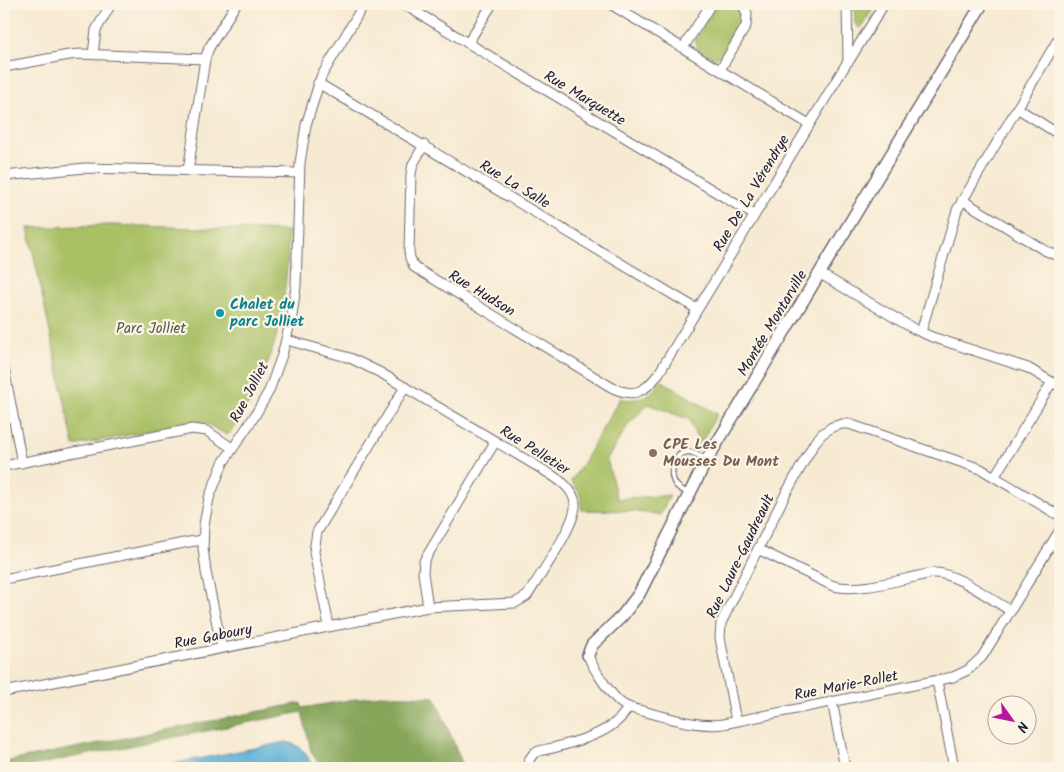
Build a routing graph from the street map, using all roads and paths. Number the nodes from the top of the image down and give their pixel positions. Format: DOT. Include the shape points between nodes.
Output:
graph roads {
  1 [pos="111,4"];
  2 [pos="236,4"];
  3 [pos="364,4"];
  4 [pos="403,4"];
  5 [pos="492,4"];
  6 [pos="610,4"];
  7 [pos="711,4"];
  8 [pos="742,4"];
  9 [pos="847,4"];
  10 [pos="884,4"];
  11 [pos="982,4"];
  12 [pos="1060,36"];
  13 [pos="468,43"];
  14 [pos="683,48"];
  15 [pos="93,54"];
  16 [pos="205,59"];
  17 [pos="848,61"];
  18 [pos="4,67"];
  19 [pos="720,70"];
  20 [pos="318,82"];
  21 [pos="1016,108"];
  22 [pos="809,124"];
  23 [pos="1060,134"];
  24 [pos="424,145"];
  25 [pos="188,171"];
  26 [pos="299,174"];
  27 [pos="4,176"];
  28 [pos="962,200"];
  29 [pos="754,215"];
  30 [pos="1060,257"];
  31 [pos="819,273"];
  32 [pos="697,309"];
  33 [pos="921,332"];
  34 [pos="286,340"];
  35 [pos="4,368"];
  36 [pos="1056,385"];
  37 [pos="404,387"];
  38 [pos="647,387"];
  39 [pos="495,442"];
  40 [pos="232,448"];
  41 [pos="707,460"];
  42 [pos="22,463"];
  43 [pos="4,466"];
  44 [pos="995,476"];
  45 [pos="689,493"];
  46 [pos="1060,516"];
  47 [pos="1060,530"];
  48 [pos="203,540"];
  49 [pos="758,548"];
  50 [pos="4,579"];
  51 [pos="428,608"];
  52 [pos="1011,611"];
  53 [pos="329,626"];
  54 [pos="222,648"];
  55 [pos="588,655"];
  56 [pos="937,681"];
  57 [pos="4,692"];
  58 [pos="832,701"];
  59 [pos="628,707"];
  60 [pos="736,721"];
  61 [pos="528,768"];
  62 [pos="845,768"];
  63 [pos="954,768"];
  1 -- 15 [label="street" via="96,30"];
  2 -- 16 [label="street"];
  3 -- 20 [label="street, Rue Jolliet"];
  4 -- 13 [label="street, Rue Marquette"];
  5 -- 13 [label="street"];
  6 -- 14 [label="street"];
  7 -- 14 [label="street"];
  8 -- 19 [label="street" via="747,16 746,26"];
  9 -- 17 [label="street"];
  10 -- 17 [label="street, Rue De La Vérendrye"];
  11 -- 31 [label="street, Montée Montarville"];
  12 -- 21 [label="street"];
  13 -- 29 [label="street, Rue Marquette"];
  14 -- 19 [label="street"];
  15 -- 16 [label="street"];
  15 -- 18 [label="street"];
  16 -- 25 [label="street"];
  17 -- 22 [label="street, Rue De La Vérendrye"];
  19 -- 22 [label="street"];
  20 -- 24 [label="street, Rue La Salle"];
  20 -- 26 [label="street, Rue Jolliet" via="306,125"];
  21 -- 23 [label="street"];
  21 -- 28 [label="street"];
  22 -- 29 [label="street, Rue De La Vérendrye"];
  24 -- 32 [label="street, Rue La Salle"];
  24 -- 38 [label="street, Rue Hudson" via="410,174 409,251 414,267 611,387 631,393"];
  25 -- 26 [label="street"];
  25 -- 27 [label="street" via="85,168"];
  26 -- 34 [label="street, Rue Jolliet" via="298,270"];
  28 -- 30 [label="street"];
  28 -- 33 [label="street"];
  29 -- 32 [label="street, Rue De La Vérendrye"];
  31 -- 33 [label="street"];
  31 -- 41 [label="street, Montée Montarville"];
  32 -- 38 [label="street, Rue De La Vérendrye" via="659,373"];
  33 -- 36 [label="street" via="1019,364"];
  34 -- 37 [label="street, Rue Pelletier" via="350,358"];
  34 -- 40 [label="street, Rue Jolliet" via="268,390"];
  35 -- 42 [label="street"];
  36 -- 44 [label="street"];
  37 -- 39 [label="street, Rue Pelletier"];
  37 -- 53 [label="street" via="315,537 315,557"];
  39 -- 51 [label="street" via="424,561"];
  39 -- 51 [label="street, Rue Pelletier" via="568,487 576,503 572,521 527,596 515,603"];
  40 -- 42 [label="street" via="207,431 192,429"];
  40 -- 48 [label="street, Rue Jolliet" via="212,486"];
  41 -- 45 [label="street, Montée Montarville"];
  41 -- 45 [label="lane" via="688,452 674,464 672,475 676,485"];
  42 -- 43 [label="street"];
  44 -- 46 [label="street, Rue Laure-Gaudreault"];
  44 -- 49 [label="street, Rue Laure-Gaudreault" via="968,463 849,424 836,425 815,442"];
  45 -- 55 [label="street, Montée Montarville" via="639,594 592,645"];
  47 -- 52 [label="street, Rue Marie-Rollet"];
  48 -- 50 [label="street"];
  48 -- 54 [label="street, Rue Jolliet" via="206,572"];
  49 -- 52 [label="street" via="842,588 944,573"];
  49 -- 60 [label="street, Rue Laure-Gaudreault" via="720,628"];
  51 -- 53 [label="street, Rue Gaboury"];
  52 -- 56 [label="street, Rue Marie-Rollet" via="979,662 962,674"];
  53 -- 54 [label="street, Rue Gaboury"];
  54 -- 57 [label="street, Rue Gaboury"];
  55 -- 59 [label="street" via="616,698"];
  56 -- 58 [label="street, Rue Marie-Rollet"];
  56 -- 63 [label="street"];
  58 -- 60 [label="street, Rue Marie-Rollet"];
  58 -- 62 [label="street"];
  59 -- 60 [label="street, Rue Marie-Rollet" via="695,723"];
  59 -- 61 [label="street" via="612,725 590,736 534,754"];
}
